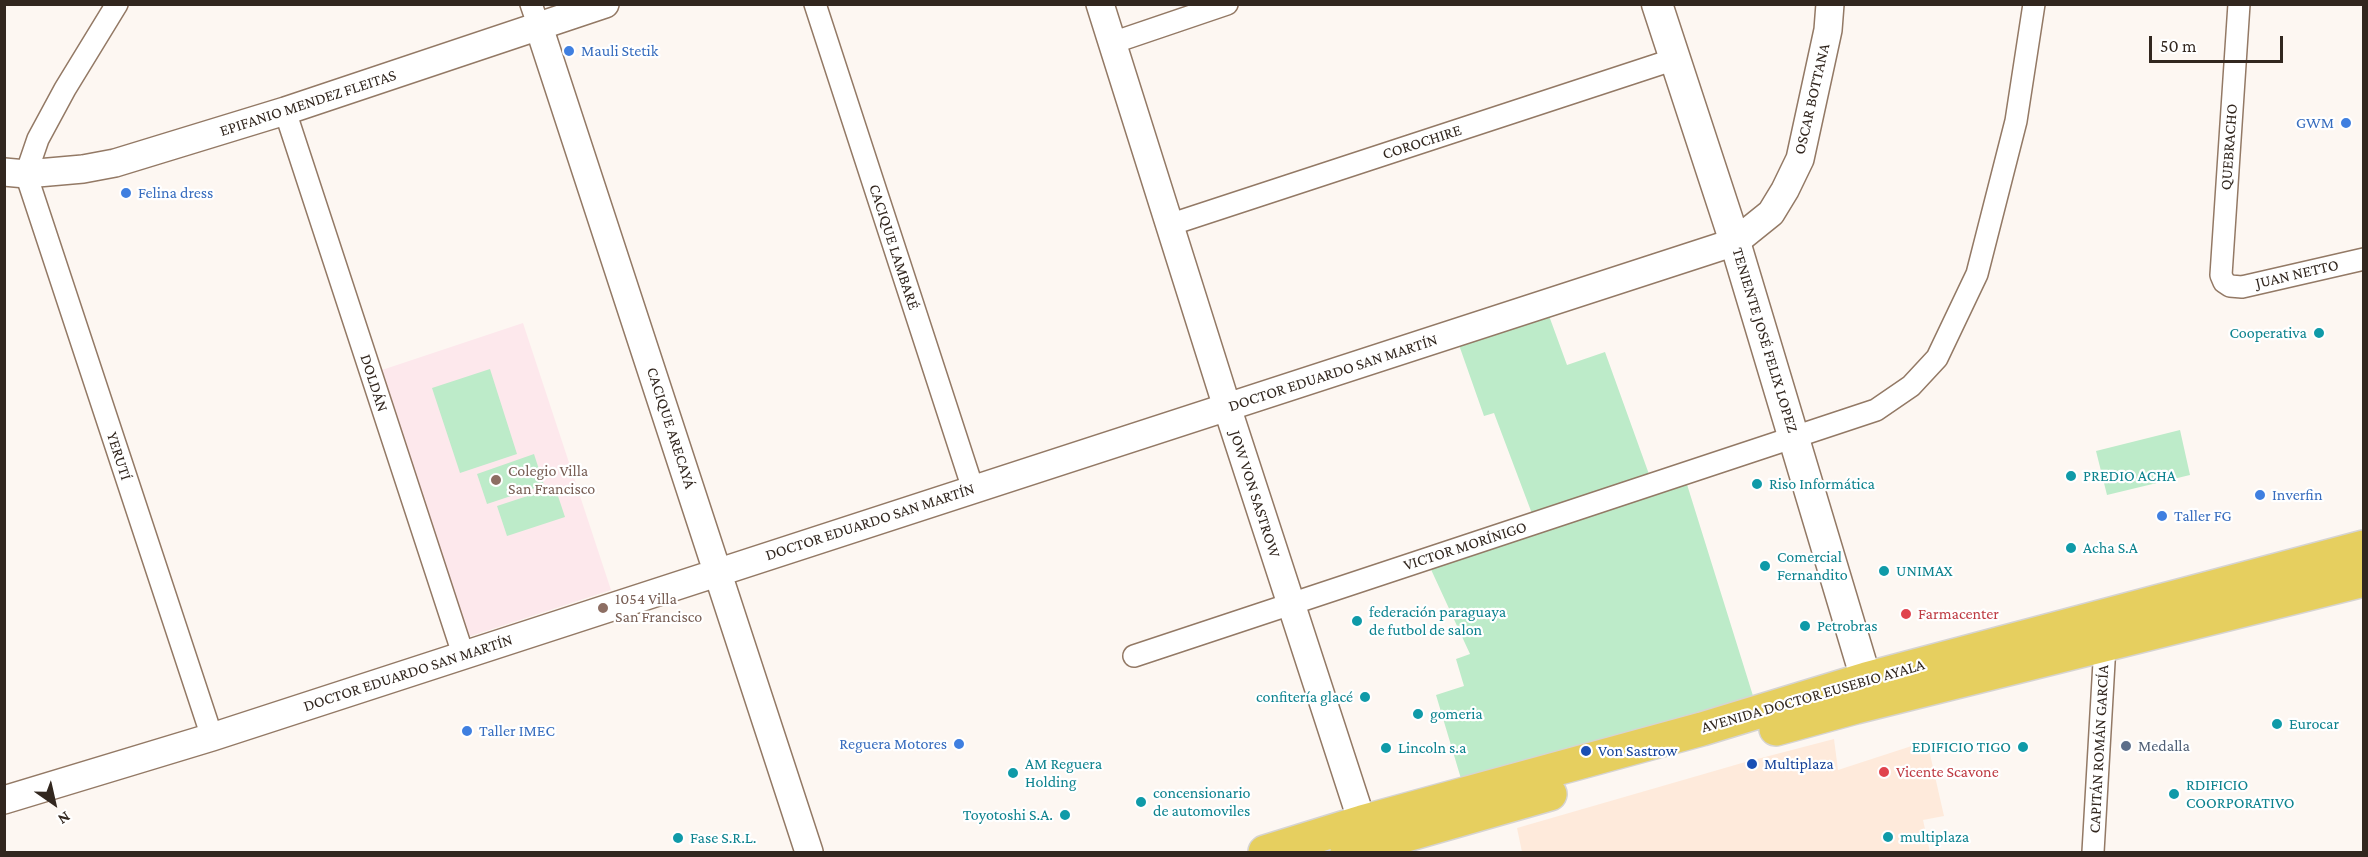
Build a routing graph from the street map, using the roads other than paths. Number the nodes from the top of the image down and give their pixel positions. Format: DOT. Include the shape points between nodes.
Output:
graph roads {
  1 [pos="117,4"];
  2 [pos="605,4"];
  3 [pos="816,4"];
  4 [pos="1100,4"];
  5 [pos="1227,4"];
  6 [pos="1657,4"];
  7 [pos="1830,4"];
  8 [pos="2034,4"];
  9 [pos="2239,4"];
  10 [pos="535,16"];
  11 [pos="1112,43"];
  12 [pos="1675,59"];
  13 [pos="285,111"];
  14 [pos="15,173"];
  15 [pos="1169,225"];
  16 [pos="1735,242"];
  17 [pos="2364,259"];
  18 [pos="2230,286"];
  19 [pos="1227,407"];
  20 [pos="1795,437"];
  21 [pos="973,489"];
  22 [pos="2364,547"];
  23 [pos="718,572"];
  24 [pos="2364,580"];
  25 [pos="1291,603"];
  26 [pos="2105,645"];
  27 [pos="463,654"];
  28 [pos="1134,656"];
  29 [pos="1866,679"];
  30 [pos="212,737"];
  31 [pos="4,800"];
  32 [pos="1360,840"];
  33 [pos="809,852"];
  34 [pos="1264,852"];
  35 [pos="2093,852"];
  1 -- 14 [label="street"];
  2 -- 10 [label="street, EPIFANIO MENDEZ FLEITAS"];
  3 -- 21 [label="street, CACIQUE LAMBARÉ"];
  4 -- 11 [label="street, JOW VON SASTROW"];
  5 -- 11 [label="street"];
  6 -- 12 [label="main road, TENIENTE JOSÉ FELIX LOPEZ"];
  7 -- 16 [label="street, OSCAR BOTTANA" via="1800,159 1771,213"];
  8 -- 20 [label="street, VICTOR MORÍNIGO" via="2016,121 1977,274 1937,358 1911,386 1876,410"];
  9 -- 18 [label="street, QUEBRACHO" via="2221,275"];
  10 -- 13 [label="street, EPIFANIO MENDEZ FLEITAS"];
  10 -- 23 [label="street, CACIQUE ARECAYÁ"];
  11 -- 15 [label="street, JOW VON SASTROW"];
  12 -- 15 [label="street, COROCHIRE"];
  12 -- 16 [label="main road, TENIENTE JOSÉ FELIX LOPEZ"];
  13 -- 14 [label="street, EPIFANIO MENDEZ FLEITAS" via="115,163 83,170"];
  13 -- 27 [label="street, DOLDÁN"];
  14 -- 30 [label="street, YERUTÍ"];
  15 -- 19 [label="street, JOW VON SASTROW"];
  16 -- 19 [label="street, DOCTOR EDUARDO SAN MARTÍN"];
  16 -- 20 [label="main road, TENIENTE JOSÉ FELIX LOPEZ"];
  17 -- 18 [label="street, JUAN NETTO" via="2242,287"];
  19 -- 21 [label="street, DOCTOR EDUARDO SAN MARTÍN"];
  19 -- 25 [label="street, JOW VON SASTROW"];
  20 -- 25 [label="street, VICTOR MORÍNIGO"];
  20 -- 29 [label="main road, TENIENTE JOSÉ FELIX LOPEZ"];
  21 -- 23 [label="street, DOCTOR EDUARDO SAN MARTÍN"];
  22 -- 29 [label="highway, AVENIDA DOCTOR EUSEBIO AYALA"];
  23 -- 27 [label="street, DOCTOR EDUARDO SAN MARTÍN"];
  23 -- 33 [label="street, CACIQUE ARECAYÁ"];
  24 -- 26 [label="highway, AVENIDA DOCTOR EUSEBIO AYALA"];
  25 -- 28 [label="street, VICTOR MORÍNIGO"];
  25 -- 32 [label="street, JOW VON SASTROW"];
  26 -- 32 [label="highway, AVENIDA DOCTOR EUSEBIO AYALA" via="1856,707"];
  26 -- 35 [label="street, CAPITÁN ROMÁN GARCÍA"];
  27 -- 30 [label="street, DOCTOR EDUARDO SAN MARTÍN"];
  29 -- 32 [label="highway, AVENIDA DOCTOR EUSEBIO AYALA"];
  30 -- 31 [label="street, DOCTOR EDUARDO SAN MARTÍN"];
  32 -- 34 [label="highway, AVENIDA DOCTOR EUSEBIO AYALA"];
}
